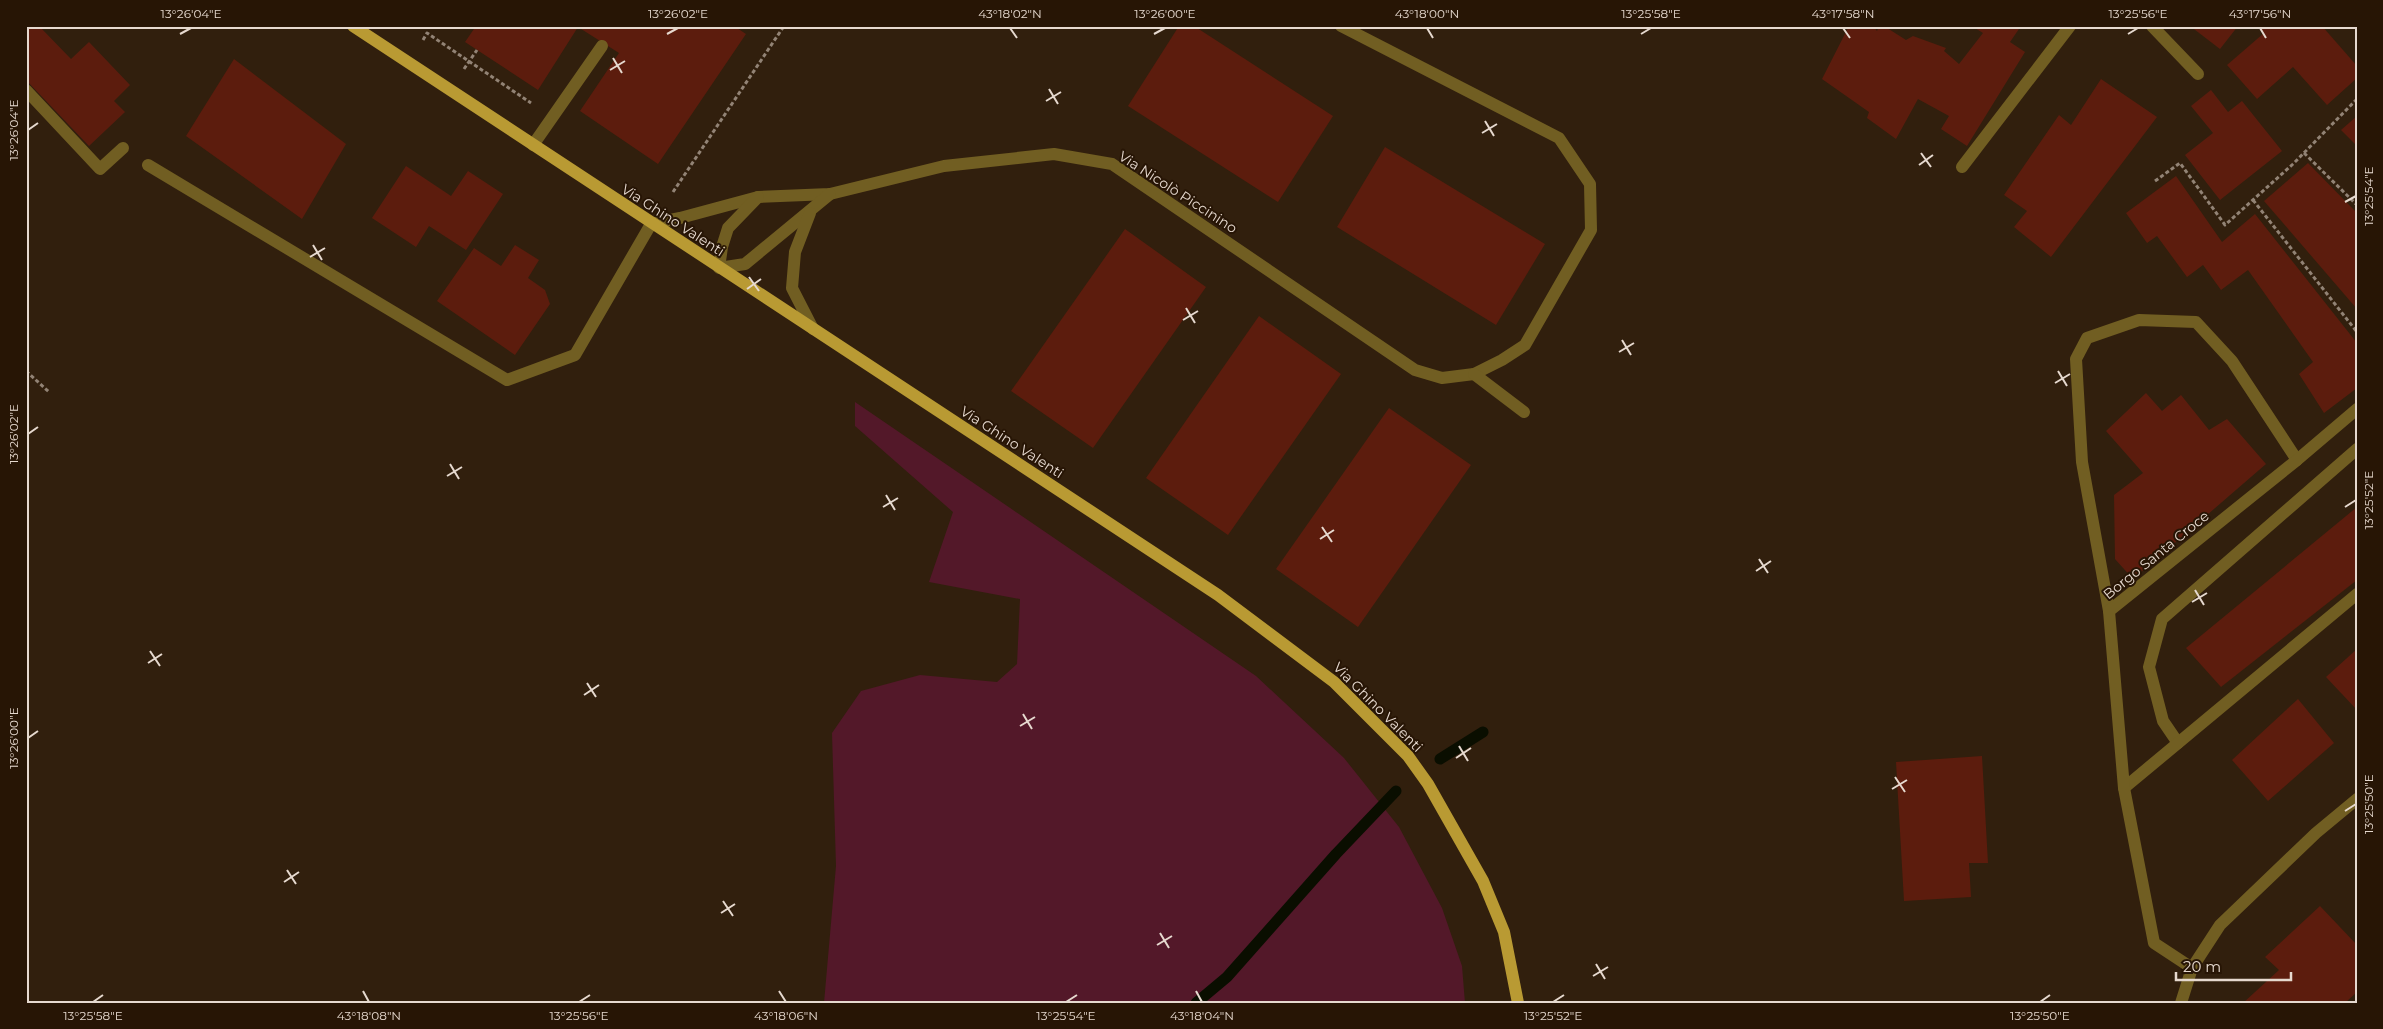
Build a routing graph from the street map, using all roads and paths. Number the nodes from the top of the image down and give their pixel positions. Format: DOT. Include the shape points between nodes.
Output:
graph roads {
  1 [pos="353,26"];
  2 [pos="784,26"];
  3 [pos="1341,26"];
  4 [pos="2070,26"];
  5 [pos="2152,26"];
  6 [pos="602,46"];
  7 [pos="477,50"];
  8 [pos="469,61"];
  9 [pos="407,63"];
  10 [pos="464,70"];
  11 [pos="2198,74"];
  12 [pos="26,90"];
  13 [pos="2357,99"];
  14 [pos="538,108"];
  15 [pos="533,146"];
  16 [pos="123,148"];
  17 [pos="2304,153"];
  18 [pos="148,165"];
  19 [pos="1962,167"];
  20 [pos="2155,181"];
  21 [pos="830,194"];
  22 [pos="672,195"];
  23 [pos="758,197"];
  24 [pos="2253,200"];
  25 [pos="2357,205"];
  26 [pos="810,212"];
  27 [pos="651,224"];
  28 [pos="719,268"];
  29 [pos="813,329"];
  30 [pos="2357,332"];
  31 [pos="26,371"];
  32 [pos="1474,374"];
  33 [pos="49,392"];
  34 [pos="2357,409"];
  35 [pos="1524,412"];
  36 [pos="2357,449"];
  37 [pos="2297,460"];
  38 [pos="2357,594"];
  39 [pos="2109,611"];
  40 [pos="2178,743"];
  41 [pos="2124,788"];
  42 [pos="2357,799"];
  43 [pos="2192,968"];
  44 [pos="1518,1003"];
  45 [pos="2181,1003"];
  1 -- 9 [label="main road, Via Ghino Valenti"];
  2 -- 22 [label="path"];
  3 -- 32 [label="street, Via Nicolò Piccinino" via="1559,138 1590,184 1591,230 1524,345"];
  4 -- 19 [label="street"];
  5 -- 11 [label="street"];
  6 -- 15 [label="street"];
  7 -- 8 [label="path"];
  8 -- 9 [label="path" via="427,33"];
  8 -- 10 [label="path"];
  8 -- 14 [label="path"];
  9 -- 15 [label="main road, Via Ghino Valenti"];
  12 -- 16 [label="street" via="100,169"];
  13 -- 17 [label="path"];
  15 -- 27 [label="main road, Via Ghino Valenti"];
  17 -- 24 [label="path"];
  17 -- 25 [label="path"];
  18 -- 27 [label="street" via="507,380 575,355"];
  20 -- 24 [label="path" via="2180,163 2225,225"];
  21 -- 23 [label="street, Via Nicolò Piccinino"];
  21 -- 26 [label="street"];
  21 -- 32 [label="street, Via Nicolò Piccinino" via="944,166 1054,154 1112,164 1415,370 1442,378"];
  23 -- 27 [label="street, Via Nicolò Piccinino"];
  23 -- 28 [label="street" via="728,228"];
  24 -- 30 [label="path"];
  26 -- 28 [label="street" via="745,264"];
  26 -- 29 [label="street" via="795,252 792,288"];
  27 -- 28 [label="main road, Via Ghino Valenti"];
  28 -- 29 [label="main road, Via Ghino Valenti"];
  29 -- 44 [label="main road, Via Ghino Valenti" via="1218,595 1334,682 1408,756 1428,784 1483,881 1504,932"];
  31 -- 33 [label="path"];
  32 -- 35 [label="street"];
  34 -- 37 [label="street, Borgo Santa Croce"];
  36 -- 40 [label="street" via="2162,619 2149,667 2163,721"];
  37 -- 39 [label="street, Borgo Santa Croce"];
  37 -- 39 [label="street" via="2232,361 2196,322 2139,320 2087,338 2076,359 2082,462"];
  38 -- 40 [label="street"];
  39 -- 41 [label="street, Borgo Santa Croce"];
  40 -- 41 [label="street"];
  41 -- 43 [label="street, Borgo Santa Croce" via="2154,943"];
  42 -- 43 [label="street" via="2316,833 2220,925"];
  43 -- 45 [label="street"];
}
